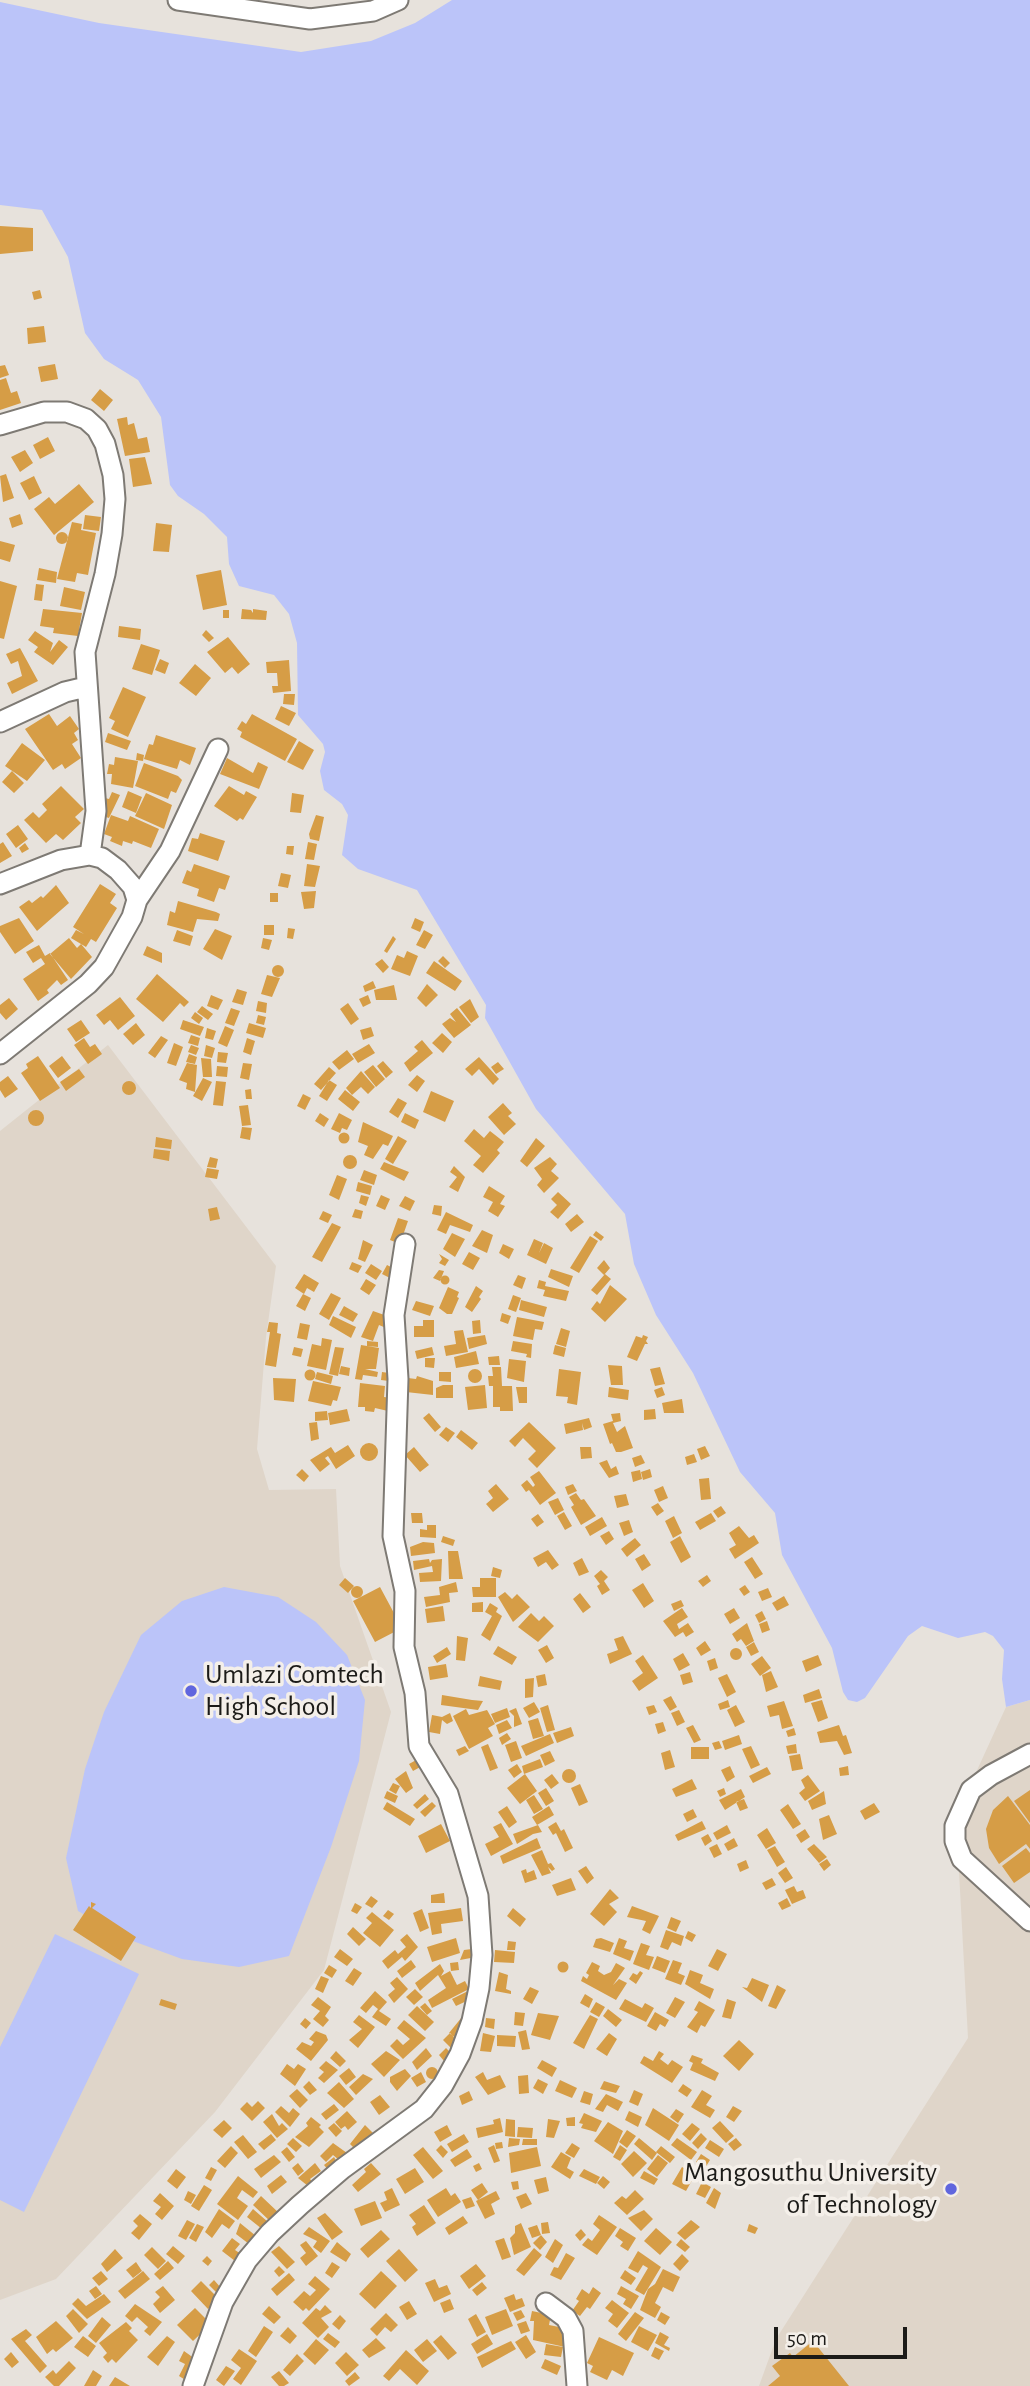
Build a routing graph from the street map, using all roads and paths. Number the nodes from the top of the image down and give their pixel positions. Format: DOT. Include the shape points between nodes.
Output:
graph roads {
  1 [pos="178,0"];
  2 [pos="398,0"];
  3 [pos="244,6"];
  4 [pos="0,425"];
  5 [pos="86,687"];
  6 [pos="0,722"];
  7 [pos="218,750"];
  8 [pos="90,855"];
  9 [pos="0,884"];
  10 [pos="137,900"];
  11 [pos="0,1054"];
  12 [pos="405,1244"];
  13 [pos="1030,1755"];
  14 [pos="1030,1921"];
  15 [pos="546,2303"];
  16 [pos="193,2386"];
  17 [pos="578,2386"];
  1 -- 3 [label="street"];
  2 -- 3 [label="street" via="341,18 310,19"];
  4 -- 5 [label="street" via="44,412 68,412 86,419 105,444 115,499 105,574 85,652"];
  5 -- 6 [label="street"];
  5 -- 8 [label="street" via="96,811"];
  7 -- 10 [label="street" via="170,851"];
  8 -- 9 [label="street" via="61,860"];
  8 -- 10 [label="street" via="118,870 133,887"];
  10 -- 11 [label="street" via="104,967"];
  12 -- 16 [label="street" via="394,1315 398,1379 393,1536 405,1591 404,1647 415,1693 419,1746 448,1794 478,1896 479,1988 460,2054 424,2109 342,2169 270,2233 247,2260 223,2301"];
  13 -- 14 [label="street" via="971,1790 955,1826 955,1841 962,1859"];
  15 -- 17 [label="street" via="566,2318 573,2331"];
}
